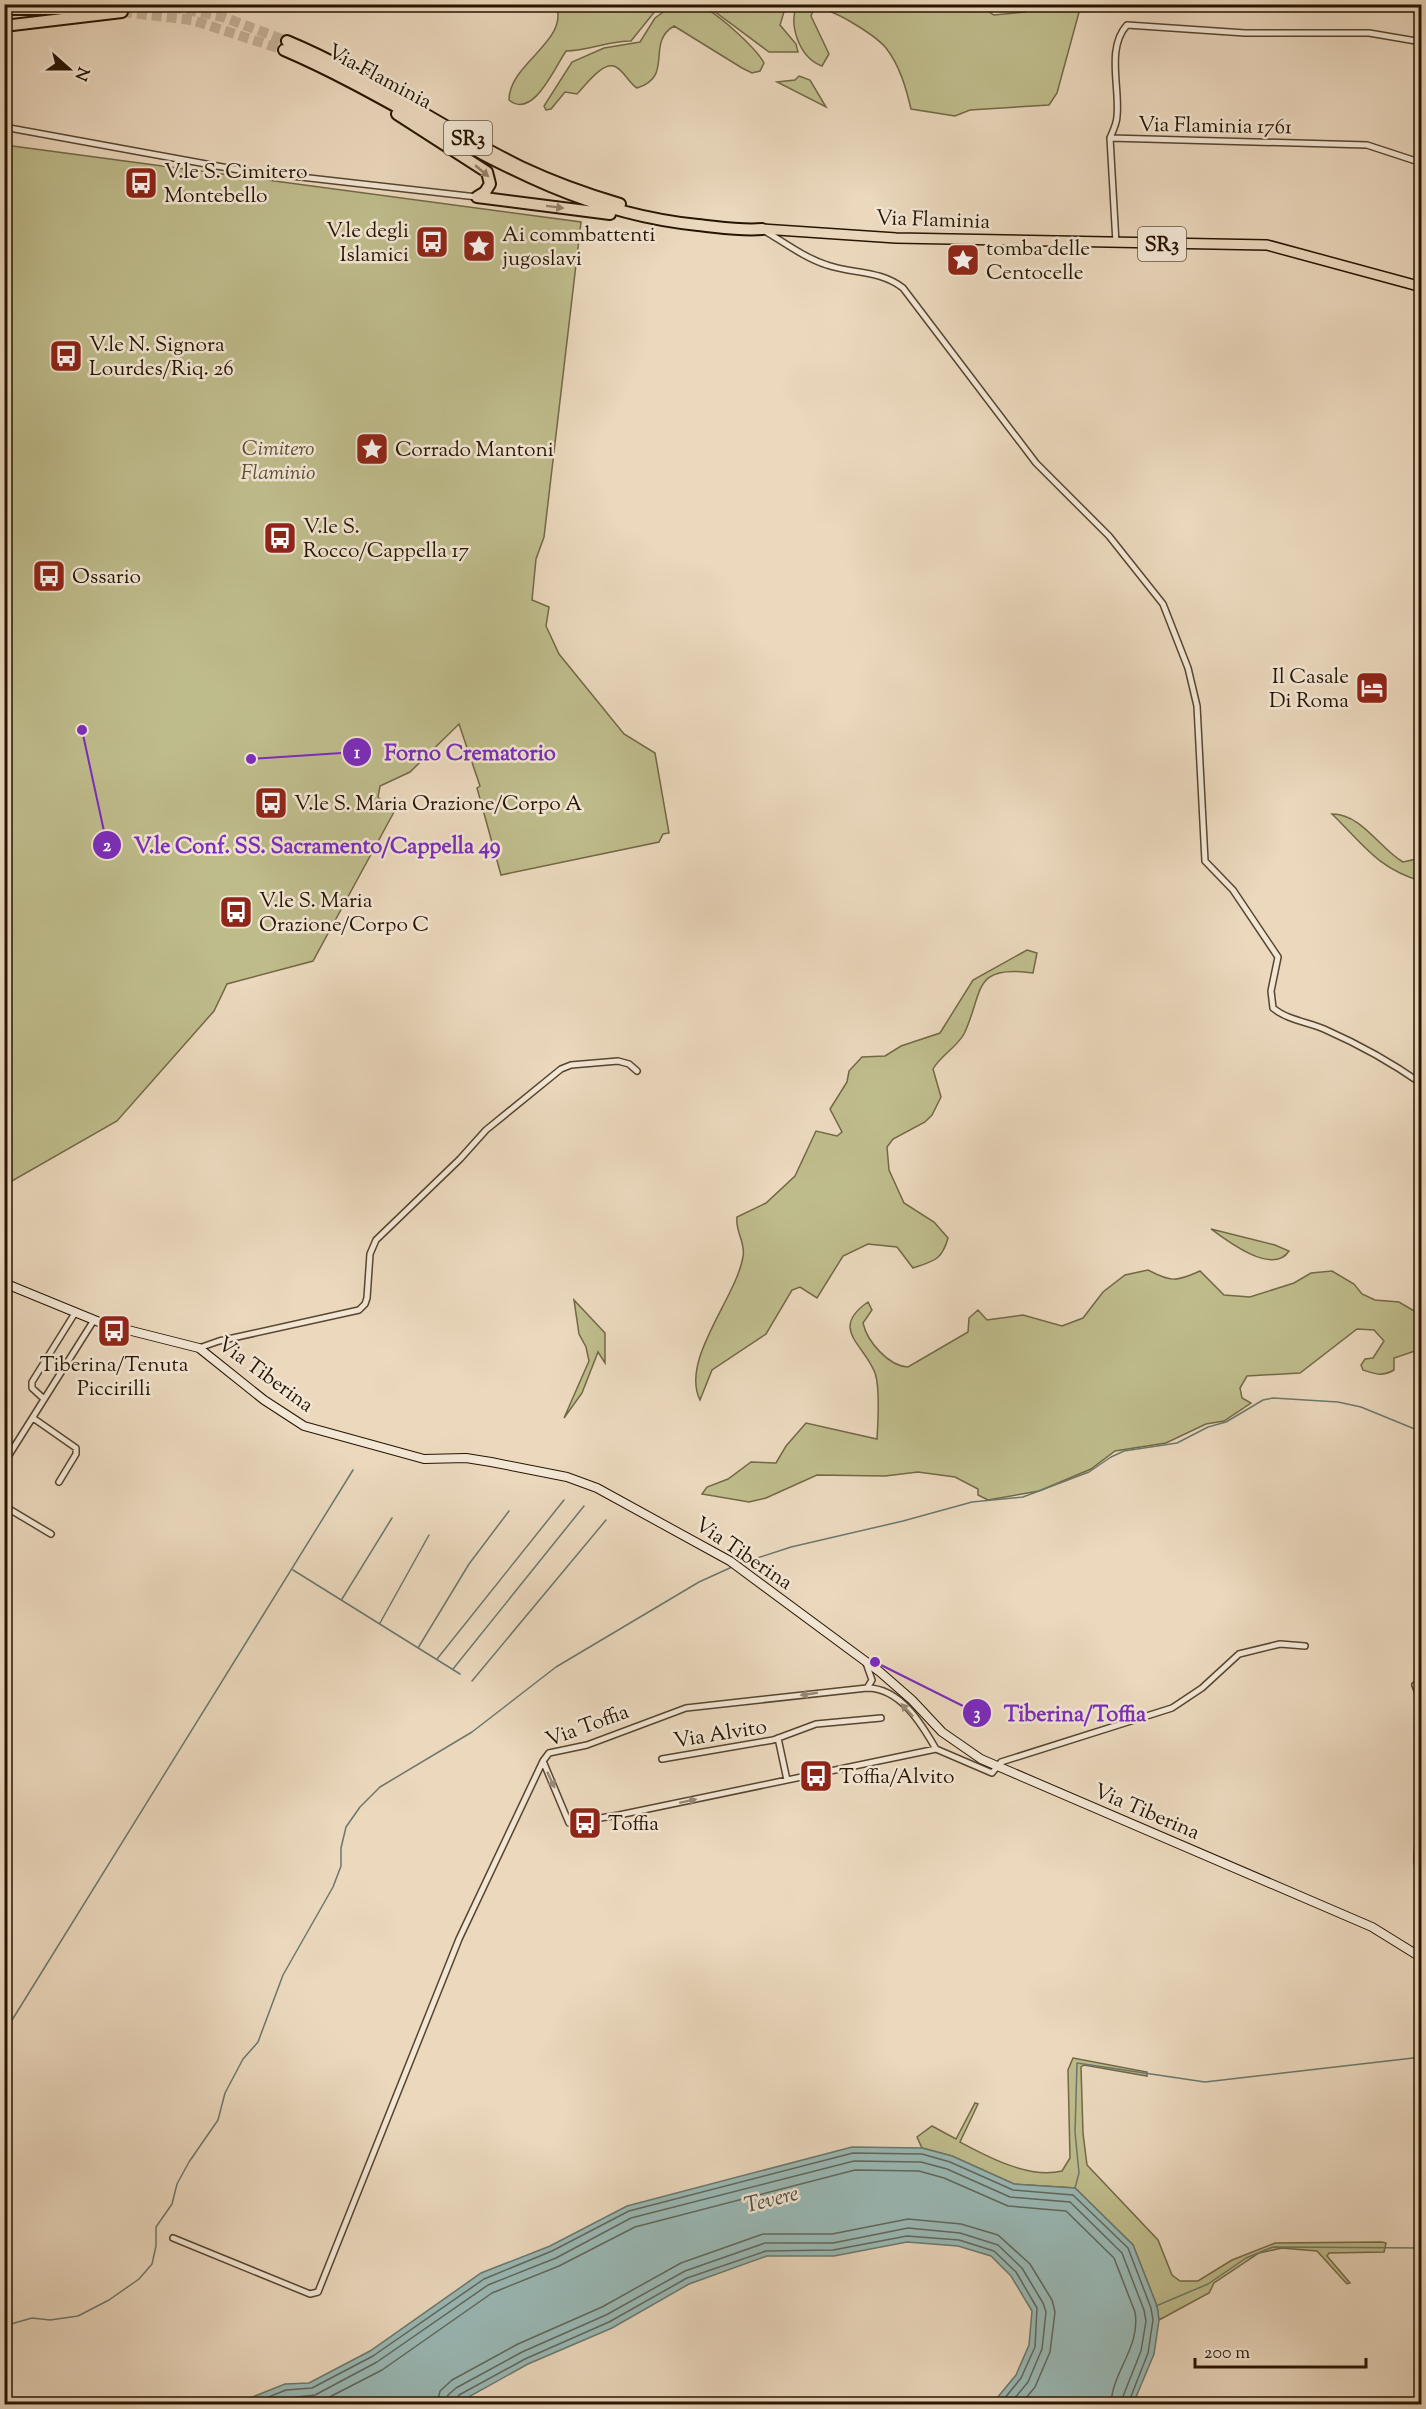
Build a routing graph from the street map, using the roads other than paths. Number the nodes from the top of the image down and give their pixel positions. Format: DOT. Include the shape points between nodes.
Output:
graph roads {
  1 [pos="4,9"];
  2 [pos="4,26"];
  3 [pos="1422,42"];
  4 [pos="366,89"];
  5 [pos="4,127"];
  6 [pos="1110,138"];
  7 [pos="1422,163"];
  8 [pos="477,197"];
  9 [pos="647,217"];
  10 [pos="762,229"];
  11 [pos="1116,244"];
  12 [pos="1422,287"];
  13 [pos="637,1071"];
  14 [pos="1422,1084"];
  15 [pos="4,1283"];
  16 [pos="75,1313"];
  17 [pos="94,1320"];
  18 [pos="199,1348"];
  19 [pos="44,1399"];
  20 [pos="33,1418"];
  21 [pos="4,1463"];
  22 [pos="59,1482"];
  23 [pos="4,1506"];
  24 [pos="51,1534"];
  25 [pos="1305,1646"];
  26 [pos="866,1662"];
  27 [pos="880,1672"];
  28 [pos="872,1680"];
  29 [pos="1415,1685"];
  30 [pos="867,1688"];
  31 [pos="1422,1704"];
  32 [pos="881,1718"];
  33 [pos="778,1738"];
  34 [pos="936,1749"];
  35 [pos="663,1759"];
  36 [pos="543,1761"];
  37 [pos="1422,1765"];
  38 [pos="997,1766"];
  39 [pos="787,1780"];
  40 [pos="1422,1896"];
  41 [pos="1422,1958"];
  42 [pos="172,2238"];
  1 -- 2 [label="highway" via="87,8 122,12"];
  3 -- 6 [label="street" via="1369,33 1245,33 1127,25 1116,46 1118,117"];
  4 -- 8 [label="highway, one-way" via="380,103 487,172 490,184"];
  4 -- 9 [label="highway, Via Flaminia / SR3" via="539,183 585,201"];
  4 -- 10 [label="highway, Via Flaminia / SR3" via="286,46 363,78 522,167 581,192 658,212"];
  5 -- 8 [label="street" via="239,170"];
  6 -- 7 [label="street, Via Flaminia 1761" via="1367,145"];
  6 -- 11 [label="street, Via Flaminia 1761"];
  8 -- 9 [label="highway, one-way"];
  9 -- 10 [label="highway, Via Flaminia / SR3"];
  10 -- 11 [label="main road, Via Flaminia / SR3" via="866,237"];
  10 -- 14 [label="street" via="816,261 876,274 903,288 1036,464 1109,536 1154,589 1188,668 1197,706 1206,861 1233,890 1278,957 1271,991 1273,1008 1361,1047"];
  11 -- 12 [label="main road, Via Flaminia / SR3" via="1267,245"];
  13 -- 18 [label="street" via="618,1061 567,1066 495,1122 376,1240 370,1254 367,1298 359,1310"];
  15 -- 16 [label="main road, Via Tiberina"];
  16 -- 17 [label="main road, Via Tiberina"];
  16 -- 19 [label="street" via="32,1382 32,1388"];
  17 -- 18 [label="main road, Via Tiberina"];
  17 -- 19 [label="street"];
  18 -- 26 [label="main road, Via Tiberina" via="304,1426 424,1459 466,1458 567,1477 597,1488 643,1510 730,1562"];
  19 -- 20 [label="street"];
  20 -- 21 [label="street"];
  20 -- 22 [label="street" via="76,1448"];
  23 -- 24 [label="street"];
  25 -- 38 [label="street" via="1280,1644 1239,1654 1202,1688 1172,1708"];
  26 -- 27 [label="main road, Via Tiberina"];
  26 -- 28 [label="street"];
  27 -- 28 [label="street"];
  27 -- 38 [label="main road, Via Tiberina" via="942,1732"];
  28 -- 30 [label="street"];
  29 -- 31 [label="street"];
  34 -- 30 [label="street, one-way" via="905,1706 887,1691"];
  30 -- 36 [label="street, Via Toffia, one-way" via="686,1708 587,1744 549,1753"];
  32 -- 33 [label="street" via="816,1724"];
  33 -- 35 [label="street, Via Alvito"];
  33 -- 39 [label="street, Via Alvito"];
  34 -- 38 [label="street" via="990,1772"];
  34 -- 39 [label="street, Via Toffia"];
  36 -- 39 [label="street, Via Toffia, one-way" via="569,1823"];
  36 -- 42 [label="street" via="459,1939 318,2292 310,2294"];
  37 -- 40 [label="street" via="1417,1853"];
  38 -- 41 [label="main road, Via Tiberina" via="1372,1927"];
}
